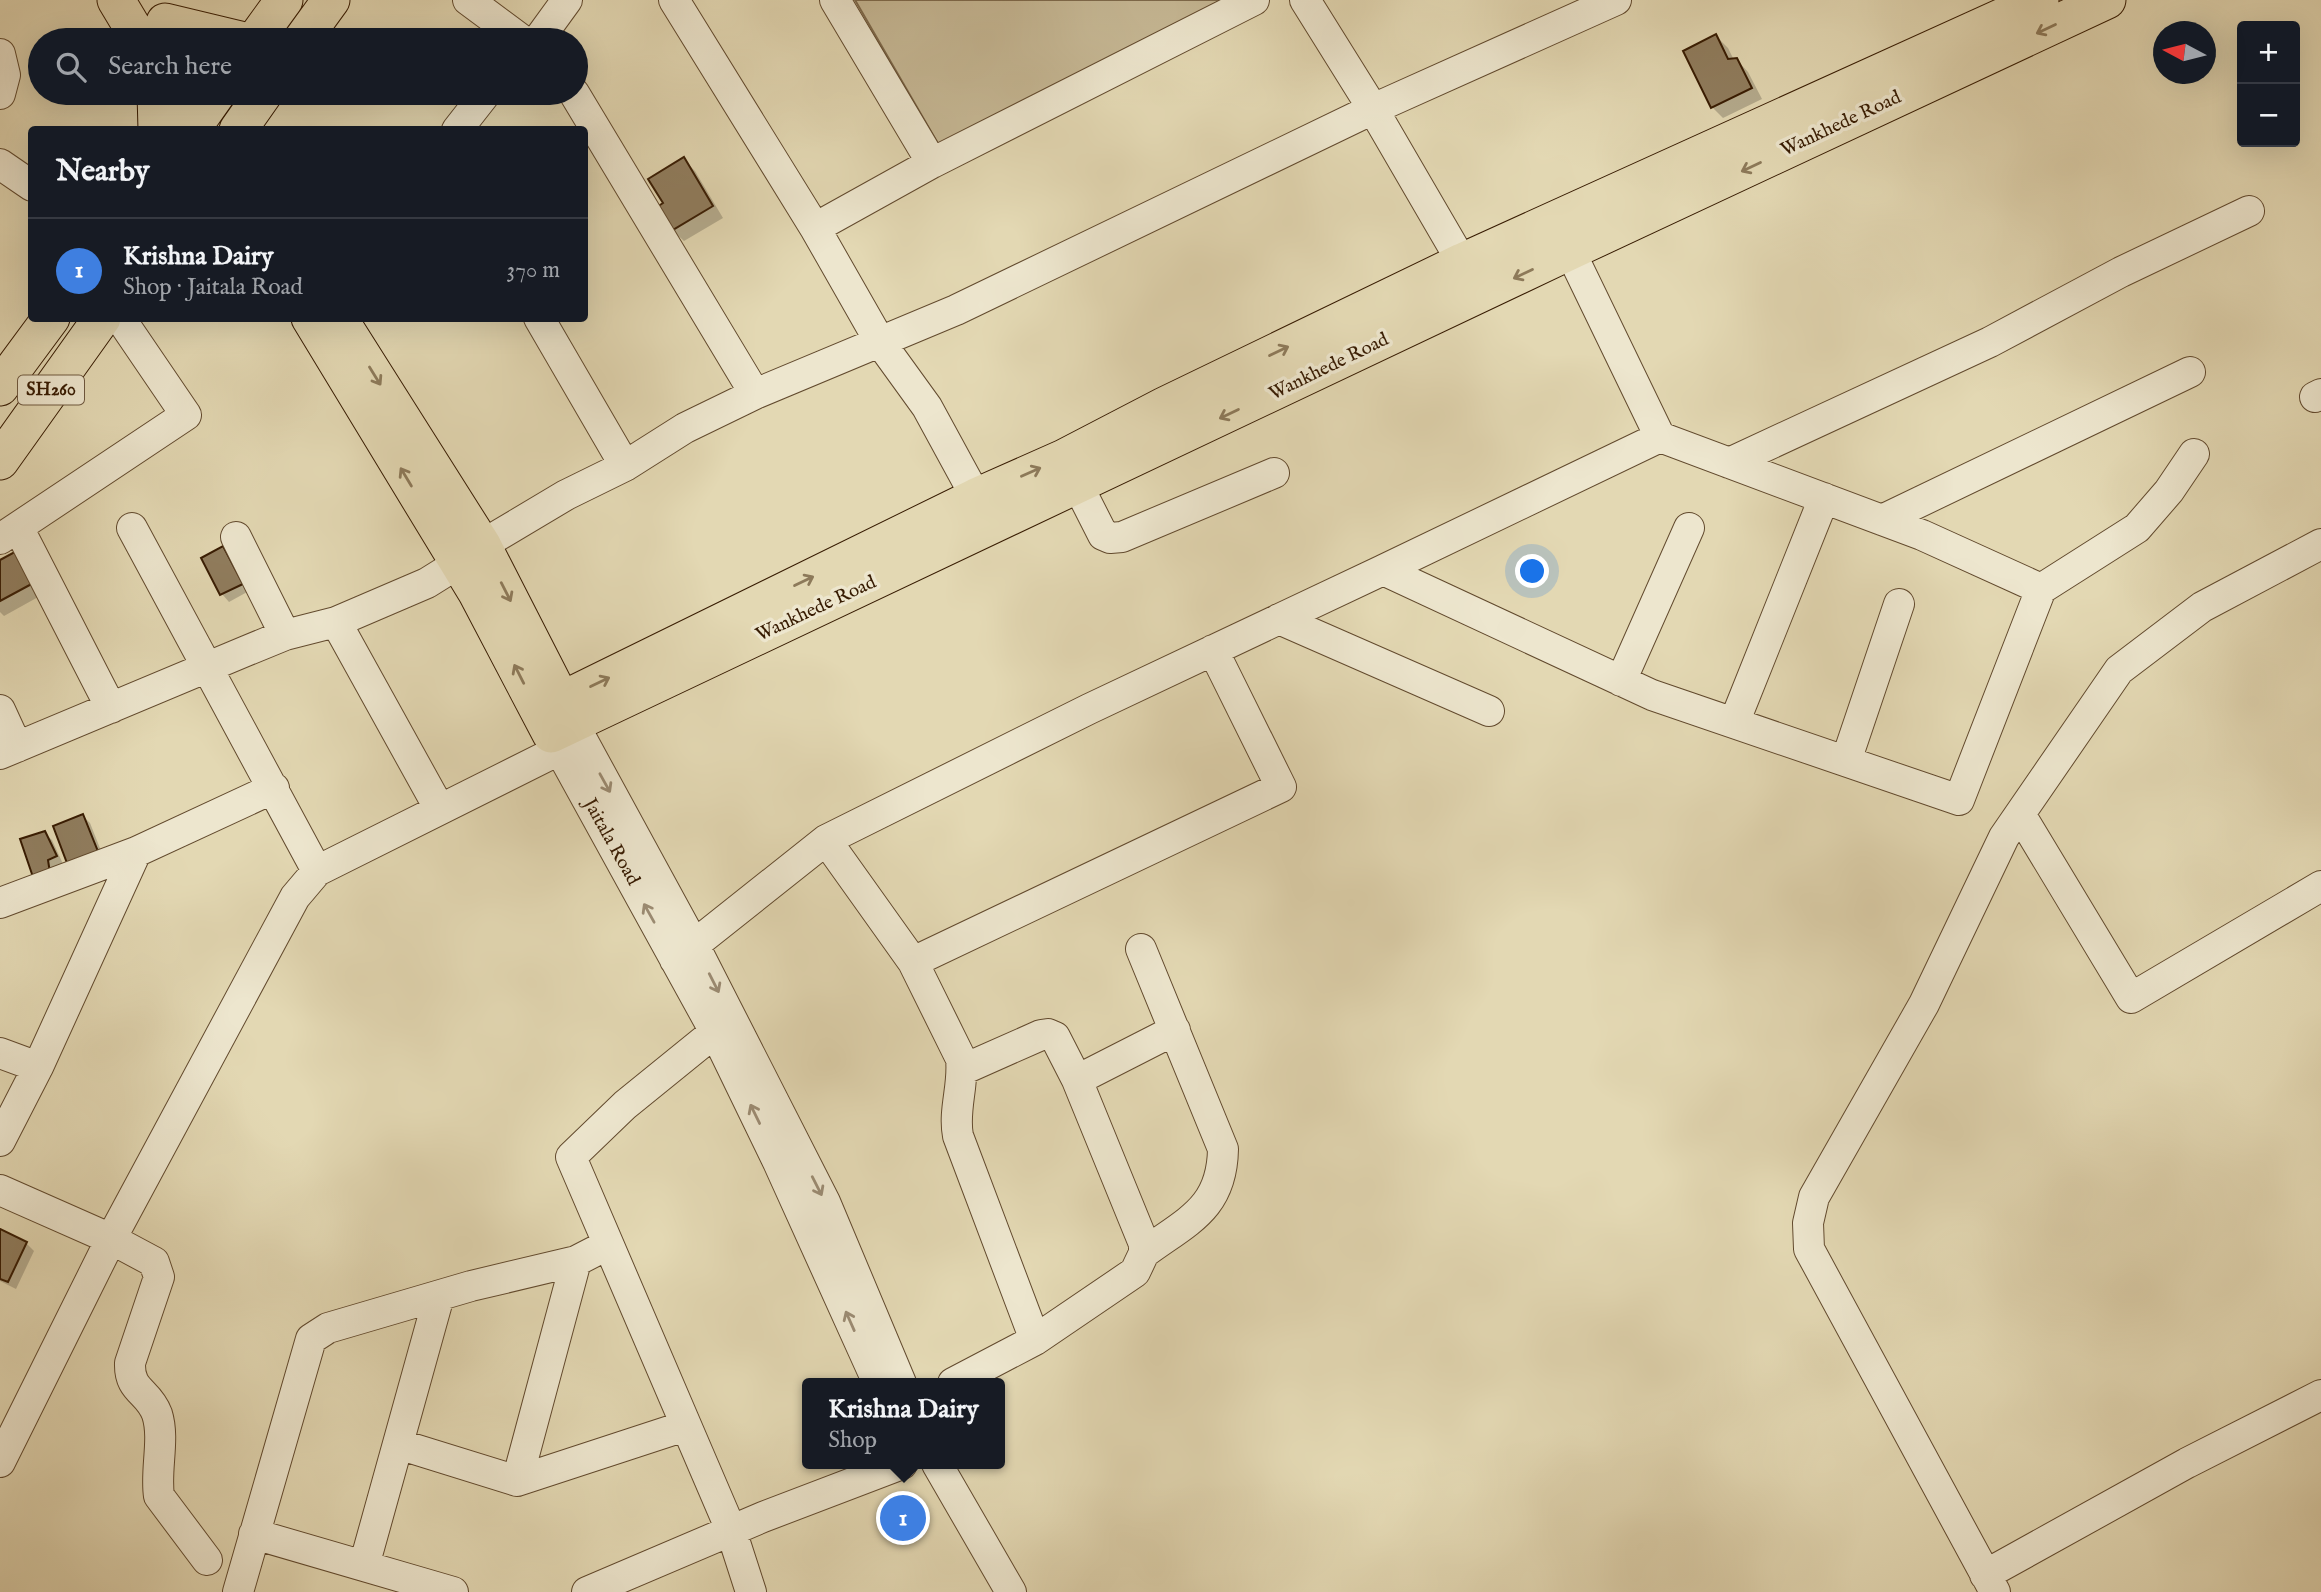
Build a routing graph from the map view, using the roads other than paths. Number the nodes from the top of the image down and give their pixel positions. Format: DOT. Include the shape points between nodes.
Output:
graph roads {
  1 [pos="96,0"];
  2 [pos="116,0"];
  3 [pos="284,0"];
  4 [pos="331,0"];
  5 [pos="468,0"];
  6 [pos="567,0"];
  7 [pos="674,0"];
  8 [pos="835,0"];
  9 [pos="1254,0"];
  10 [pos="1305,0"];
  11 [pos="1616,0"];
  12 [pos="2040,0"];
  13 [pos="2107,0"];
  14 [pos="158,26"];
  15 [pos="114,28"];
  16 [pos="264,28"];
  17 [pos="311,28"];
  18 [pos="516,28"];
  19 [pos="545,28"];
  20 [pos="0,54"];
  21 [pos="0,94"];
  22 [pos="156,105"];
  23 [pos="191,105"];
  24 [pos="256,105"];
  25 [pos="276,105"];
  26 [pos="477,105"];
  27 [pos="582,105"];
  28 [pos="1373,109"];
  29 [pos="206,115"];
  30 [pos="157,126"];
  31 [pos="241,126"];
  32 [pos="273,126"];
  33 [pos="460,126"];
  34 [pos="932,163"];
  35 [pos="0,164"];
  36 [pos="28,183"];
  37 [pos="2249,211"];
  38 [pos="815,228"];
  39 [pos="1570,251"];
  40 [pos="1462,261"];
  41 [pos="48,322"];
  42 [pos="99,322"];
  43 [pos="123,322"];
  44 [pos="313,322"];
  45 [pos="341,322"];
  46 [pos="541,322"];
  47 [pos="880,342"];
  48 [pos="2190,372"];
  49 [pos="0,387"];
  50 [pos="755,394"];
  51 [pos="1660,437"];
  52 [pos="2194,454"];
  53 [pos="0,461"];
  54 [pos="1729,463"];
  55 [pos="625,466"];
  56 [pos="1071,472"];
  57 [pos="1274,472"];
  58 [pos="976,497"];
  59 [pos="1824,498"];
  60 [pos="1882,520"];
  61 [pos="132,528"];
  62 [pos="1689,528"];
  63 [pos="9,533"];
  64 [pos="236,537"];
  65 [pos="2321,544"];
  66 [pos="470,554"];
  67 [pos="1382,570"];
  68 [pos="2041,589"];
  69 [pos="1899,604"];
  70 [pos="1279,619"];
  71 [pos="336,622"];
  72 [pos="285,635"];
  73 [pos="1213,650"];
  74 [pos="207,667"];
  75 [pos="1621,681"];
  76 [pos="111,708"];
  77 [pos="0,710"];
  78 [pos="1489,711"];
  79 [pos="1734,723"];
  80 [pos="561,726"];
  81 [pos="9,750"];
  82 [pos="1846,761"];
  83 [pos="274,788"];
  84 [pos="439,808"];
  85 [pos="2020,814"];
  86 [pos="825,840"];
  87 [pos="136,852"];
  88 [pos="317,871"];
  89 [pos="2321,886"];
  90 [pos="0,903"];
  91 [pos="1140,949"];
  92 [pos="685,952"];
  93 [pos="913,962"];
  94 [pos="1175,1030"];
  95 [pos="715,1032"];
  96 [pos="0,1053"];
  97 [pos="38,1068"];
  98 [pos="962,1070"];
  99 [pos="1077,1080"];
  100 [pos="0,1141"];
  101 [pos="0,1191"];
  102 [pos="111,1239"];
  103 [pos="607,1245"];
  104 [pos="1144,1253"];
  105 [pos="576,1261"];
  106 [pos="439,1296"];
  107 [pos="1035,1340"];
  108 [pos="876,1378"];
  109 [pos="899,1378"];
  110 [pos="963,1378"];
  111 [pos="2321,1395"];
  112 [pos="685,1426"];
  113 [pos="397,1444"];
  114 [pos="0,1462"];
  115 [pos="889,1469"];
  116 [pos="921,1469"];
  117 [pos="940,1469"];
  118 [pos="517,1481"];
  119 [pos="731,1531"];
  120 [pos="254,1534"];
  121 [pos="207,1560"];
  122 [pos="364,1566"];
  123 [pos="1990,1583"];
  124 [pos="238,1592"];
  125 [pos="453,1592"];
  126 [pos="587,1592"];
  127 [pos="751,1592"];
  128 [pos="991,1592"];
  129 [pos="1011,1592"];
  1 -- 15 [label="street"];
  2 -- 14 [label="main road"];
  3 -- 16 [label="main road"];
  4 -- 17 [label="main road"];
  5 -- 18 [label="street"];
  6 -- 19 [label="street"];
  7 -- 38 [label="street"];
  8 -- 34 [label="street"];
  9 -- 34 [label="street"];
  10 -- 28 [label="street"];
  11 -- 28 [label="street"];
  12 -- 40 [label="main road, Wankhede Road"];
  13 -- 39 [label="main road, Wankhede Road, one-way"];
  20 -- 21 [label="street" via="5,75"];
  22 -- 30 [label="main road"];
  23 -- 29 [label="main road"];
  24 -- 31 [label="main road"];
  25 -- 32 [label="main road"];
  26 -- 33 [label="street"];
  27 -- 50 [label="street"];
  28 -- 40 [label="street"];
  28 -- 47 [label="street"];
  34 -- 38 [label="street"];
  35 -- 36 [label="street"];
  37 -- 54 [label="street" via="1990,342"];
  38 -- 47 [label="street"];
  39 -- 51 [label="street"];
  39 -- 56 [label="main road, Wankhede Road, one-way"];
  56 -- 40 [label="main road, Wankhede Road, one-way" via="1164,406"];
  41 -- 49 [label="main road, SH260"];
  42 -- 53 [label="main road, SH260"];
  43 -- 63 [label="street" via="186,415"];
  66 -- 44 [label="main road, Jaitala Road, one-way"];
  45 -- 66 [label="main road, Jaitala Road, one-way"];
  46 -- 55 [label="street"];
  47 -- 50 [label="street"];
  47 -- 58 [label="street" via="926,407"];
  48 -- 60 [label="street"];
  50 -- 55 [label="street" via="685,428"];
  51 -- 54 [label="street"];
  51 -- 67 [label="street"];
  52 -- 68 [label="street" via="2137,528"];
  54 -- 59 [label="street"];
  55 -- 66 [label="street" via="566,495"];
  56 -- 57 [label="street" via="1103,535 1110,538 1122,537"];
  58 -- 56 [label="main road, Wankhede Road, one-way"];
  56 -- 80 [label="main road, Wankhede Road"];
  80 -- 58 [label="main road, Wankhede Road, one-way"];
  59 -- 60 [label="street"];
  59 -- 79 [label="street"];
  60 -- 68 [label="street"];
  61 -- 74 [label="street"];
  62 -- 75 [label="street"];
  63 -- 76 [label="street"];
  64 -- 72 [label="street"];
  65 -- 85 [label="street" via="2202,607 2119,670"];
  66 -- 71 [label="street" via="427,583"];
  66 -- 80 [label="main road, Jaitala Road" via="477,593"];
  67 -- 70 [label="street"];
  67 -- 75 [label="street"];
  68 -- 82 [label="street" via="1959,800"];
  69 -- 82 [label="street"];
  70 -- 73 [label="street"];
  70 -- 78 [label="street"];
  71 -- 72 [label="street"];
  71 -- 84 [label="street"];
  72 -- 74 [label="street"];
  73 -- 86 [label="street"];
  73 -- 93 [label="street" via="1281,787"];
  74 -- 76 [label="street"];
  74 -- 83 [label="street"];
  75 -- 79 [label="street"];
  76 -- 81 [label="street"];
  77 -- 81 [label="street"];
  79 -- 82 [label="street"];
  80 -- 84 [label="street"];
  80 -- 92 [label="street, Jaitala Road"];
  83 -- 87 [label="street"];
  83 -- 88 [label="street"];
  84 -- 88 [label="street"];
  85 -- 89 [label="street" via="2131,998"];
  85 -- 123 [label="street" via="2004,837 1924,1003 1814,1197 1808,1223 1809,1250"];
  86 -- 92 [label="street"];
  86 -- 93 [label="street"];
  87 -- 90 [label="street"];
  87 -- 97 [label="street"];
  88 -- 102 [label="street" via="295,897"];
  91 -- 94 [label="street"];
  92 -- 95 [label="street, Jaitala Road"];
  92 -- 109 [label="street, Jaitala Road, one-way" via="825,1202"];
  93 -- 98 [label="street" via="961,1059"];
  94 -- 99 [label="street"];
  94 -- 104 [label="street" via="1223,1149 1223,1162 1216,1190 1203,1210"];
  95 -- 103 [label="street" via="625,1105 571,1157"];
  108 -- 95 [label="street, Jaitala Road, one-way"];
  96 -- 97 [label="street"];
  97 -- 100 [label="street"];
  98 -- 99 [label="street" via="1048,1034 1055,1037"];
  98 -- 107 [label="street" via="958,1136"];
  99 -- 104 [label="street"];
  101 -- 102 [label="street"];
  102 -- 114 [label="street"];
  102 -- 121 [label="street" via="154,1262 158,1269 130,1375 158,1416 159,1496"];
  103 -- 105 [label="street"];
  103 -- 112 [label="street"];
  104 -- 107 [label="street" via="1135,1272"];
  105 -- 106 [label="street"];
  105 -- 118 [label="street"];
  106 -- 113 [label="street"];
  106 -- 120 [label="street" via="328,1328 311,1339"];
  107 -- 110 [label="street"];
  111 -- 123 [label="street" via="2187,1464"];
  112 -- 118 [label="street"];
  112 -- 119 [label="street"];
  113 -- 118 [label="street"];
  113 -- 122 [label="street"];
  115 -- 119 [label="street"];
  116 -- 128 [label="street"];
  117 -- 129 [label="street"];
  119 -- 126 [label="street"];
  119 -- 127 [label="street"];
  120 -- 122 [label="street"];
  120 -- 124 [label="street"];
  122 -- 125 [label="street"];
}
